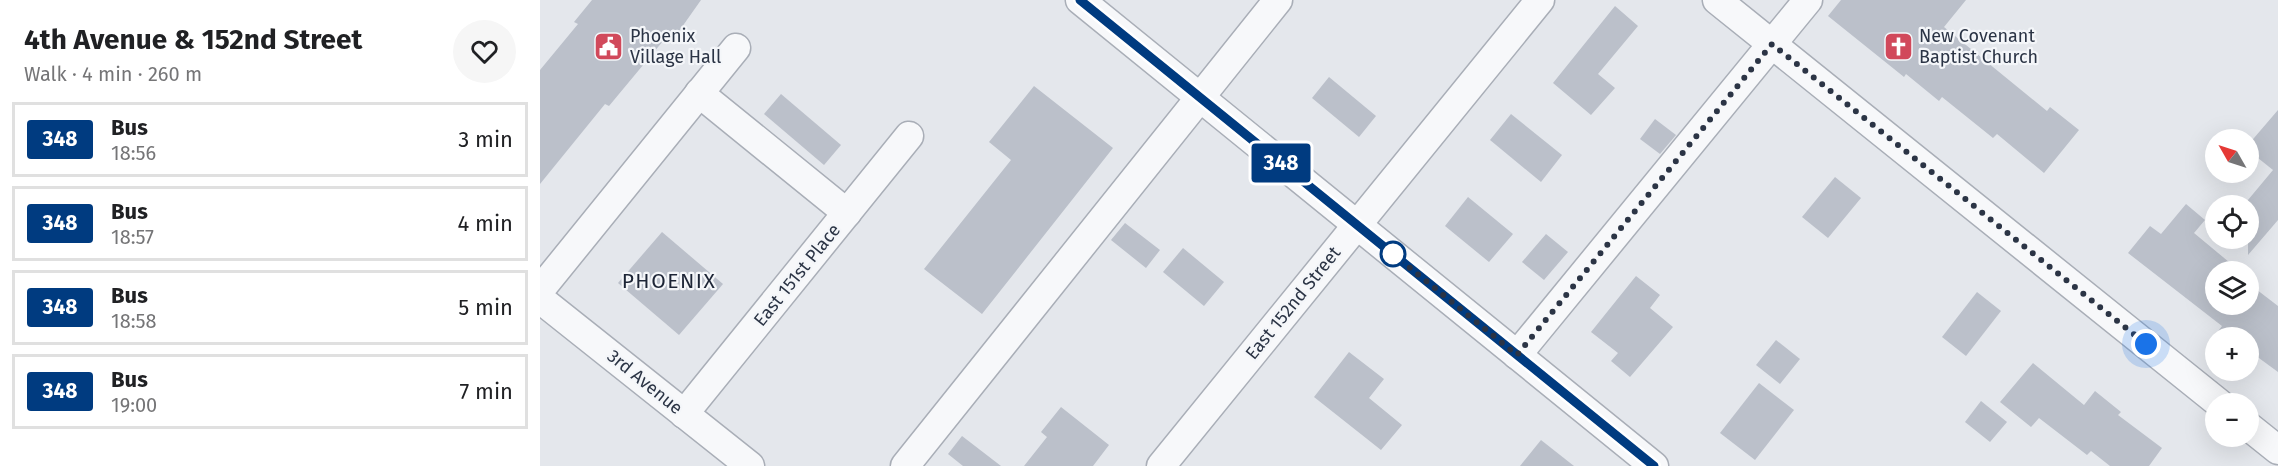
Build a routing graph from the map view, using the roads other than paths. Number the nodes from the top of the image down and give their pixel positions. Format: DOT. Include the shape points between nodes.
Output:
graph roads {
  1 [pos="1080,0"];
  2 [pos="1278,0"];
  3 [pos="1540,0"];
  4 [pos="1717,0"];
  5 [pos="1808,0"];
  6 [pos="1772,44"];
  7 [pos="736,48"];
  8 [pos="699,93"];
  9 [pos="1200,98"];
  10 [pos="909,136"];
  11 [pos="847,213"];
  12 [pos="1357,225"];
  13 [pos="540,290"];
  14 [pos="540,299"];
  15 [pos="1517,355"];
  16 [pos="2206,393"];
  17 [pos="684,414"];
  18 [pos="2259,435"];
  19 [pos="2278,450"];
  20 [pos="750,466"];
  21 [pos="905,466"];
  22 [pos="1161,466"];
  23 [pos="1654,466"];
  1 -- 9 [label="street"];
  2 -- 9 [label="street"];
  3 -- 12 [label="street, East 152nd Street"];
  4 -- 6 [label="street"];
  5 -- 6 [label="street"];
  6 -- 15 [label="street"];
  6 -- 16 [label="street"];
  7 -- 8 [label="street"];
  8 -- 11 [label="street"];
  8 -- 13 [label="street"];
  9 -- 12 [label="street"];
  9 -- 21 [label="street"];
  10 -- 11 [label="street, East 151st Place"];
  11 -- 17 [label="street, East 151st Place"];
  12 -- 15 [label="street"];
  12 -- 22 [label="street, East 152nd Street"];
  14 -- 17 [label="street, 3rd Avenue"];
  15 -- 23 [label="street"];
  17 -- 20 [label="street, 3rd Avenue"];
  18 -- 19 [label="street"];
}
